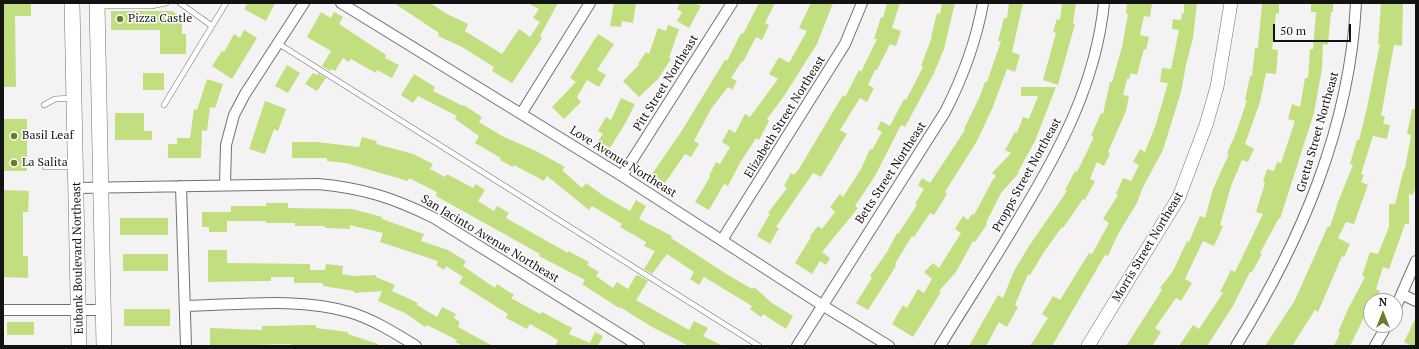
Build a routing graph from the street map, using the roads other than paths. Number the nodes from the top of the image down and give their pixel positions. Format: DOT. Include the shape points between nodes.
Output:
graph roads {
  1 [pos="72,3"];
  2 [pos="166,3"];
  3 [pos="180,3"];
  4 [pos="226,3"];
  5 [pos="304,3"];
  6 [pos="341,3"];
  7 [pos="590,3"];
  8 [pos="732,3"];
  9 [pos="862,3"];
  10 [pos="983,3"];
  11 [pos="1104,3"];
  12 [pos="1230,3"];
  13 [pos="1356,3"];
  14 [pos="97,4"];
  15 [pos="212,26"];
  16 [pos="279,44"];
  17 [pos="74,98"];
  18 [pos="44,105"];
  19 [pos="164,105"];
  20 [pos="521,114"];
  21 [pos="45,167"];
  22 [pos="76,167"];
  23 [pos="622,176"];
  24 [pos="225,185"];
  25 [pos="181,186"];
  26 [pos="77,188"];
  27 [pos="101,188"];
  28 [pos="722,240"];
  29 [pos="1416,261"];
  30 [pos="1403,295"];
  31 [pos="1416,301"];
  32 [pos="822,305"];
  33 [pos="185,306"];
  34 [pos="3,310"];
  35 [pos="103,310"];
  36 [pos="78,311"];
  37 [pos="1382,333"];
  38 [pos="79,346"];
  39 [pos="104,346"];
  40 [pos="186,346"];
  41 [pos="416,346"];
  42 [pos="639,346"];
  43 [pos="758,346"];
  44 [pos="797,346"];
  45 [pos="889,346"];
  46 [pos="940,346"];
  47 [pos="1088,346"];
  48 [pos="1236,346"];
  49 [pos="1375,346"];
  1 -- 17 [label="main road, Eubank Boulevard Northeast"];
  2 -- 14 [label="lane" via="151,6"];
  3 -- 15 [label="lane"];
  4 -- 15 [label="lane"];
  5 -- 16 [label="street"];
  6 -- 20 [label="street, Love Avenue Northeast"];
  7 -- 20 [label="street"];
  8 -- 23 [label="street, Pitt Street Northeast"];
  9 -- 28 [label="street, Elizabeth Street Northeast" via="845,44"];
  10 -- 32 [label="street, Betts Street Northeast" via="979,28 967,64 945,112"];
  11 -- 46 [label="street, Propps Street Northeast" via="1085,89 1072,124 1048,170"];
  12 -- 47 [label="street, Morris Street Northeast" via="1217,87 1206,125 1179,197"];
  13 -- 48 [label="street, Gretta Street Northeast" via="1351,57 1343,98 1327,158 1311,204 1285,260"];
  14 -- 27 [label="main road, Eubank Boulevard Northeast"];
  15 -- 19 [label="lane"];
  16 -- 24 [label="street" via="234,115 226,145"];
  16 -- 43 [label="lane"];
  17 -- 18 [label="lane" via="55,99"];
  17 -- 22 [label="main road, Eubank Boulevard Northeast"];
  20 -- 23 [label="street, Love Avenue Northeast"];
  21 -- 22 [label="lane"];
  22 -- 26 [label="main road, Eubank Boulevard Northeast"];
  23 -- 28 [label="street, Love Avenue Northeast"];
  24 -- 25 [label="street, San Jacinto Avenue Northeast"];
  24 -- 42 [label="street, San Jacinto Avenue Northeast" via="318,184 350,187 410,206 434,218"];
  25 -- 27 [label="street, San Jacinto Avenue Northeast"];
  25 -- 33 [label="street"];
  26 -- 27 [label="street, San Jacinto Avenue Northeast"];
  26 -- 36 [label="main road, Eubank Boulevard Northeast"];
  27 -- 35 [label="main road, Eubank Boulevard Northeast"];
  28 -- 32 [label="street, Love Avenue Northeast"];
  29 -- 30 [label="street"];
  30 -- 31 [label="street"];
  32 -- 44 [label="street, Betts Street Northeast"];
  32 -- 45 [label="street, Love Avenue Northeast"];
  33 -- 40 [label="street"];
  33 -- 41 [label="street" via="307,304 328,307 373,321"];
  34 -- 36 [label="street"];
  35 -- 36 [label="street"];
  35 -- 39 [label="main road, Eubank Boulevard Northeast"];
  36 -- 38 [label="main road, Eubank Boulevard Northeast"];
  37 -- 49 [label="street"];
}
